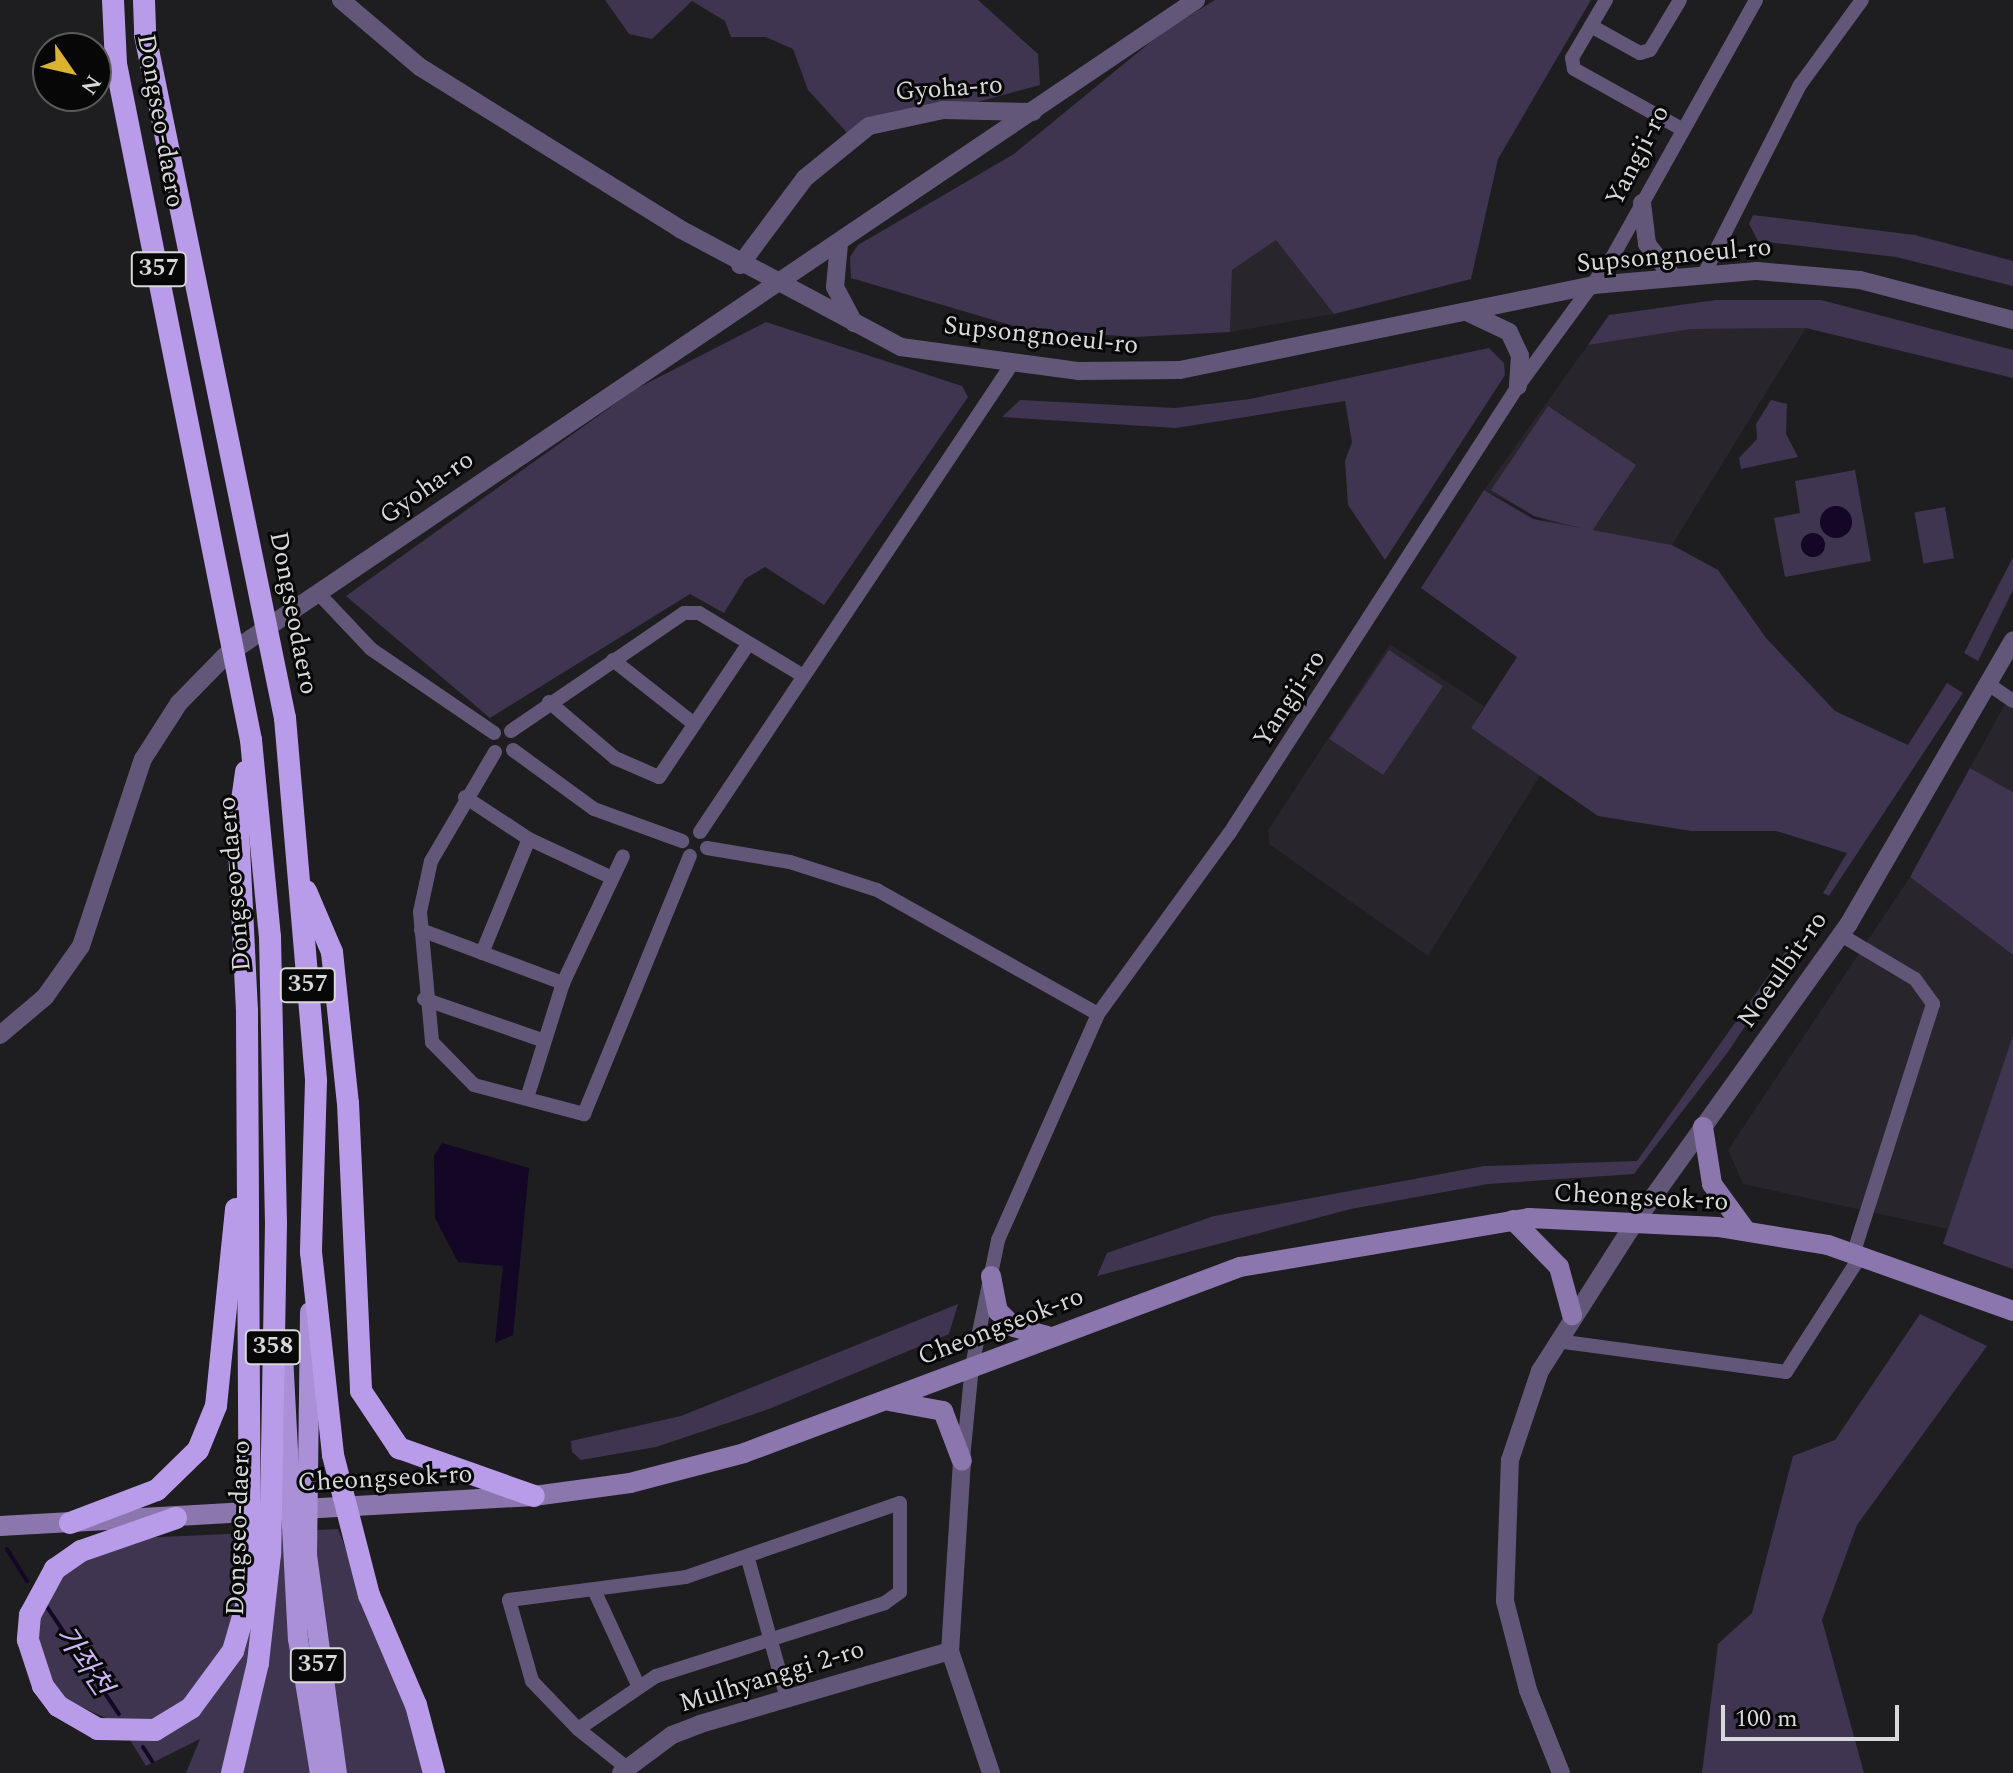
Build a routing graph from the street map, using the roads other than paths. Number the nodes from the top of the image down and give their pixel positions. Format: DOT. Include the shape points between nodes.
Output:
graph roads {
  1 [pos="113,0"];
  2 [pos="144,0"];
  3 [pos="341,0"];
  4 [pos="1196,0"];
  5 [pos="1606,0"];
  6 [pos="1680,0"];
  7 [pos="1756,0"];
  8 [pos="1862,0"];
  9 [pos="1591,26"];
  10 [pos="1033,112"];
  11 [pos="1680,128"];
  12 [pos="1642,203"];
  13 [pos="839,244"];
  14 [pos="740,265"];
  15 [pos="1704,274"];
  16 [pos="1673,277"];
  17 [pos="778,283"];
  18 [pos="1593,285"];
  19 [pos="1469,313"];
  20 [pos="2013,320"];
  21 [pos="854,323"];
  22 [pos="1012,364"];
  23 [pos="1518,386"];
  24 [pos="246,519"];
  25 [pos="320,595"];
  26 [pos="2013,640"];
  27 [pos="749,643"];
  28 [pos="613,660"];
  29 [pos="800,674"];
  30 [pos="1991,686"];
  31 [pos="2013,701"];
  32 [pos="549,702"];
  33 [pos="694,724"];
  34 [pos="511,731"];
  35 [pos="494,733"];
  36 [pos="251,740"];
  37 [pos="513,750"];
  38 [pos="495,752"];
  39 [pos="465,797"];
  40 [pos="700,832"];
  41 [pos="529,839"];
  42 [pos="682,841"];
  43 [pos="707,848"];
  44 [pos="623,856"];
  45 [pos="690,856"];
  46 [pos="298,873"];
  47 [pos="610,877"];
  48 [pos="421,930"];
  49 [pos="1841,935"];
  50 [pos="482,953"];
  51 [pos="563,983"];
  52 [pos="424,999"];
  53 [pos="1098,1014"];
  54 [pos="0,1035"];
  55 [pos="542,1040"];
  56 [pos="527,1098"];
  57 [pos="246,1104"];
  58 [pos="1703,1127"];
  59 [pos="1513,1220"];
  60 [pos="276,1223"];
  61 [pos="1633,1225"];
  62 [pos="1746,1231"];
  63 [pos="311,1252"];
  64 [pos="1858,1253"];
  65 [pos="991,1276"];
  66 [pos="2013,1311"];
  67 [pos="1572,1315"];
  68 [pos="1048,1336"];
  69 [pos="1557,1341"];
  70 [pos="972,1366"];
  71 [pos="885,1400"];
  72 [pos="962,1461"];
  73 [pos="280,1470"];
  74 [pos="534,1496"];
  75 [pos="176,1518"];
  76 [pos="70,1523"];
  77 [pos="0,1526"];
  78 [pos="280,1555"];
  79 [pos="748,1559"];
  80 [pos="595,1592"];
  81 [pos="772,1642"];
  82 [pos="950,1651"];
  83 [pos="638,1685"];
  84 [pos="787,1699"];
  85 [pos="578,1729"];
  86 [pos="623,1770"];
  87 [pos="232,1773"];
  88 [pos="320,1773"];
  89 [pos="337,1773"];
  90 [pos="434,1773"];
  91 [pos="991,1773"];
  92 [pos="1561,1773"];
  1 -- 36 [label="highway, Dongseo-daero / 357" via="116,64"];
  2 -- 24 [label="highway, Dongseo-daero / 357" via="145,35"];
  3 -- 14 [label="street, Supsongnoeul-ro" via="420,67"];
  4 -- 10 [label="street, Gyoha-ro"];
  5 -- 9 [label="street"];
  6 -- 9 [label="street" via="1650,50 1640,53"];
  7 -- 11 [label="street, Yangji-ro"];
  8 -- 15 [label="street" via="1800,85"];
  9 -- 11 [label="street" via="1572,58 1574,69"];
  10 -- 13 [label="street, Gyoha-ro"];
  10 -- 14 [label="street, Gyoha-ro" via="943,110 869,126 805,178"];
  11 -- 12 [label="street, Yangji-ro"];
  12 -- 16 [label="street" via="1647,244"];
  12 -- 18 [label="street, Yangji-ro"];
  13 -- 17 [label="street, Gyoha-ro"];
  13 -- 21 [label="street" via="835,287"];
  14 -- 17 [label="street, Supsongnoeul-ro"];
  15 -- 16 [label="street, Supsongnoeul-ro"];
  15 -- 20 [label="street, Supsongnoeul-ro" via="1823,273"];
  16 -- 18 [label="street, Supsongnoeul-ro"];
  17 -- 21 [label="street, Supsongnoeul-ro"];
  17 -- 25 [label="street, Gyoha-ro"];
  18 -- 19 [label="street, Supsongnoeul-ro"];
  18 -- 23 [label="street, Yangji-ro"];
  19 -- 22 [label="street, Supsongnoeul-ro" via="1180,370"];
  19 -- 23 [label="street" via="1509,332 1520,356"];
  21 -- 22 [label="street, Supsongnoeul-ro" via="901,347"];
  22 -- 29 [label="street"];
  23 -- 53 [label="street, Yangji-ro" via="1229,834"];
  24 -- 46 [label="highway, Dongseodaero / 357" via="285,718"];
  25 -- 35 [label="street" via="371,649"];
  25 -- 54 [label="street, Gyoha-ro" via="225,656 179,703 143,759 81,946 45,997"];
  26 -- 30 [label="street, Noeulbit-ro"];
  27 -- 28 [label="street" via="699,613 684,613"];
  27 -- 29 [label="street"];
  27 -- 33 [label="street"];
  28 -- 32 [label="street"];
  28 -- 33 [label="street"];
  29 -- 40 [label="street"];
  30 -- 31 [label="street"];
  30 -- 49 [label="street, Noeulbit-ro"];
  32 -- 33 [label="street" via="615,758 659,777"];
  32 -- 34 [label="street"];
  34 -- 35 [label="street"];
  34 -- 37 [label="street"];
  35 -- 38 [label="street"];
  36 -- 57 [label="highway" via="238,829"];
  36 -- 60 [label="highway, Dongseo-daero / 357" via="270,937"];
  37 -- 38 [label="street"];
  37 -- 42 [label="street" via="594,809"];
  38 -- 39 [label="street"];
  39 -- 41 [label="street"];
  39 -- 48 [label="street" via="431,861"];
  40 -- 42 [label="street"];
  40 -- 43 [label="street"];
  41 -- 47 [label="street"];
  41 -- 50 [label="street"];
  42 -- 45 [label="street"];
  43 -- 45 [label="street"];
  43 -- 53 [label="street" via="790,862 877,890"];
  44 -- 47 [label="street"];
  45 -- 56 [label="street" via="584,1114"];
  46 -- 63 [label="highway, 357" via="316,1081"];
  46 -- 74 [label="highway" via="332,952 348,1103 361,1391 399,1448"];
  47 -- 51 [label="street"];
  48 -- 50 [label="street"];
  48 -- 52 [label="street"];
  49 -- 58 [label="street, Noeulbit-ro"];
  49 -- 64 [label="street" via="1915,979 1933,1004"];
  50 -- 51 [label="street"];
  51 -- 55 [label="street"];
  52 -- 55 [label="street"];
  52 -- 56 [label="street" via="443,1060 474,1085"];
  53 -- 65 [label="street, Yangji-ro" via="1038,1138"];
  55 -- 56 [label="street"];
  57 -- 73 [label="highway"];
  57 -- 76 [label="highway" via="216,1406 198,1450 157,1490"];
  58 -- 61 [label="street, Noeulbit-ro"];
  58 -- 62 [label="main road" via="1712,1184"];
  59 -- 61 [label="main road, Cheongseok-ro"];
  59 -- 67 [label="main road" via="1559,1267"];
  59 -- 68 [label="main road, Cheongseok-ro" via="1240,1267"];
  60 -- 73 [label="highway, Dongseo-daero / 358"];
  61 -- 62 [label="main road, Cheongseok-ro"];
  61 -- 67 [label="street, Noeulbit-ro"];
  62 -- 64 [label="main road, Cheongseok-ro"];
  63 -- 73 [label="main road, 357"];
  63 -- 90 [label="highway, 358" via="333,1455 369,1595 416,1705"];
  64 -- 66 [label="main road, Cheongseok-ro"];
  64 -- 69 [label="street" via="1786,1372"];
  65 -- 68 [label="main road" via="998,1311 1014,1327"];
  65 -- 70 [label="street, Yangji-ro"];
  67 -- 69 [label="street, Noeulbit-ro"];
  68 -- 70 [label="main road, Cheongseok-ro"];
  69 -- 92 [label="street, Noeulbit-ro" via="1510,1460 1505,1601 1528,1690"];
  70 -- 71 [label="main road, Cheongseok-ro"];
  70 -- 72 [label="street, Yangji-ro"];
  71 -- 72 [label="main road" via="943,1411"];
  71 -- 74 [label="main road, Cheongseok-ro" via="744,1453 630,1483"];
  72 -- 82 [label="street"];
  73 -- 78 [label="highway, Dongseo-daero / 358"];
  73 -- 78 [label="main road, 357"];
  74 -- 75 [label="main road, Cheongseok-ro"];
  75 -- 76 [label="main road, Cheongseok-ro"];
  75 -- 78 [label="highway" via="81,1551 41,1591 30,1615 32,1664 58,1706 78,1720 137,1734 191,1708 233,1651"];
  76 -- 77 [label="main road, Cheongseok-ro"];
  78 -- 87 [label="highway, Dongseo-daero / 358"];
  78 -- 88 [label="main road, 357"];
  78 -- 89 [label="main road, 357"];
  79 -- 80 [label="street"];
  79 -- 81 [label="street"];
  79 -- 81 [label="street" via="900,1503 900,1592"];
  80 -- 83 [label="street"];
  80 -- 85 [label="street" via="509,1600 532,1681"];
  81 -- 83 [label="street"];
  81 -- 84 [label="street"];
  82 -- 84 [label="street, Mulhyanggi 2-ro"];
  82 -- 91 [label="street"];
  83 -- 85 [label="street"];
  84 -- 86 [label="street, Mulhyanggi 2-ro" via="672,1735"];
  85 -- 86 [label="street"];
}
